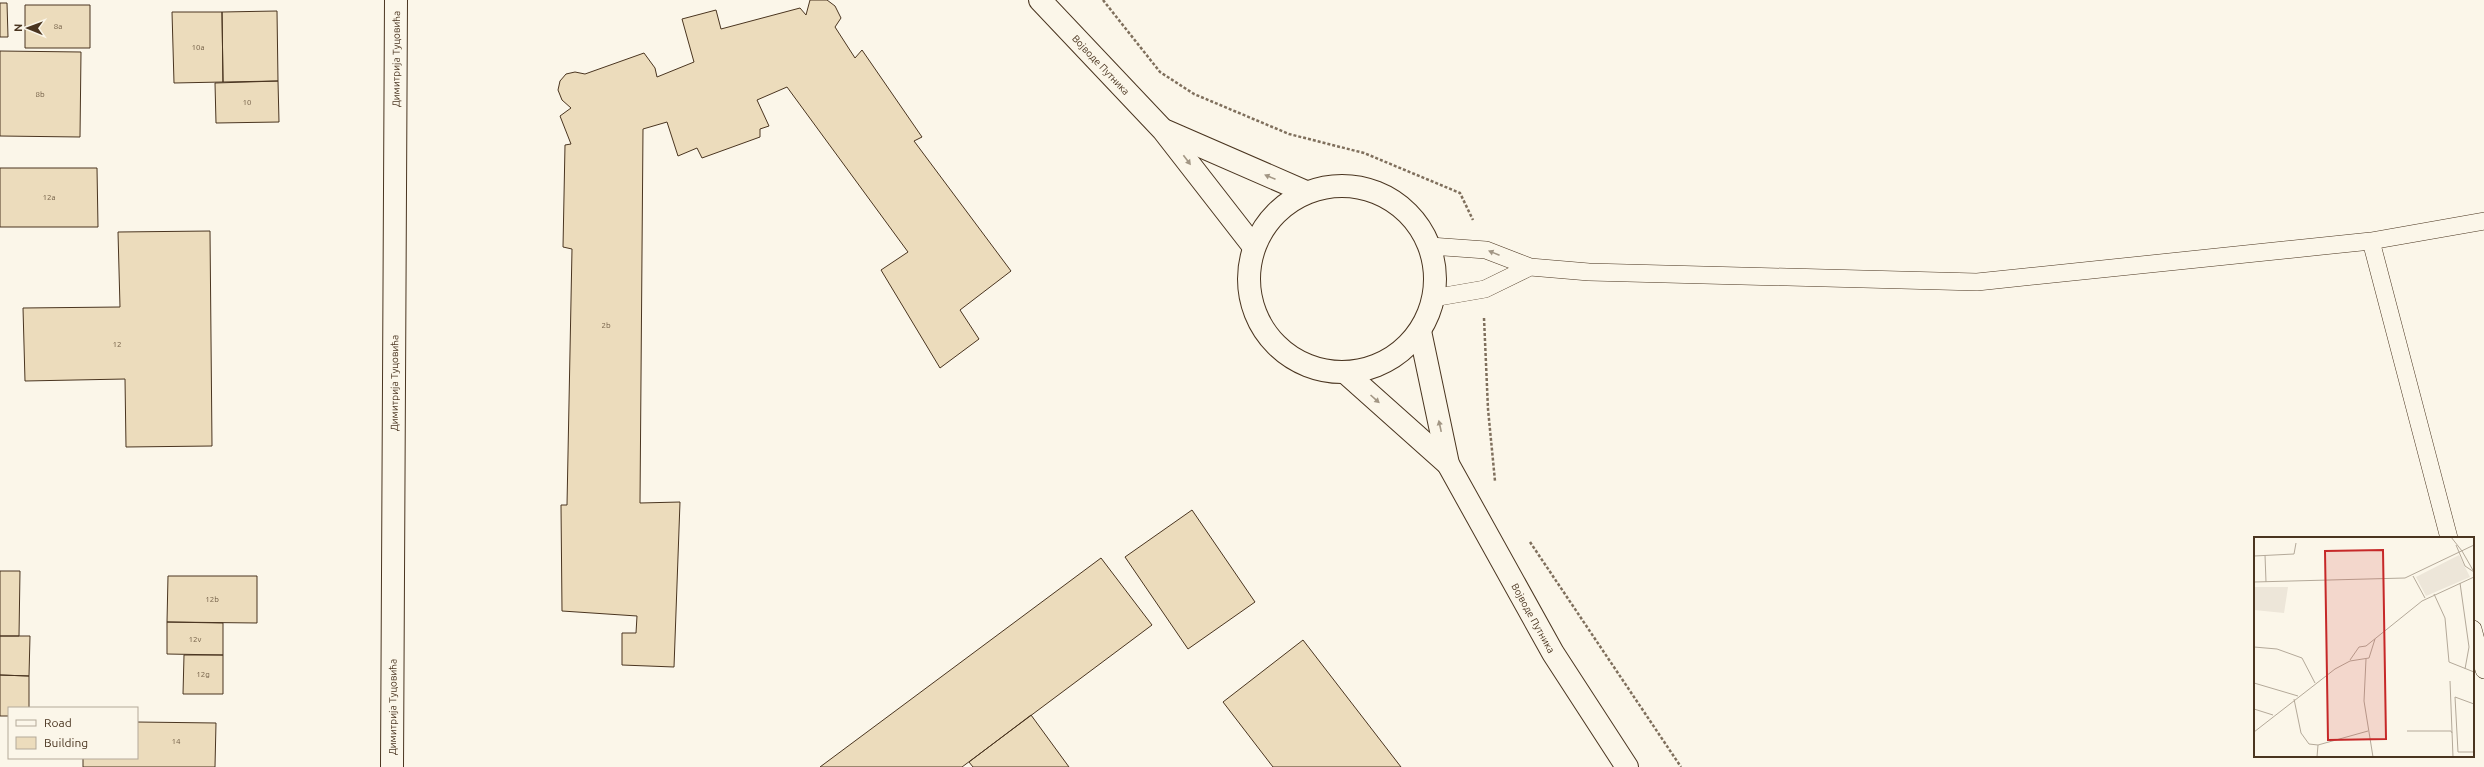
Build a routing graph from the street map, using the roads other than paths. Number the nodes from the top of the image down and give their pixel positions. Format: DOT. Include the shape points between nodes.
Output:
graph roads {
  1 [pos="396,0"];
  2 [pos="1040,0"];
  3 [pos="1163,130"];
  4 [pos="1306,192"];
  5 [pos="2484,221"];
  6 [pos="2371,241"];
  7 [pos="1430,246"];
  8 [pos="1254,247"];
  9 [pos="1530,267"];
  10 [pos="1433,298"];
  11 [pos="1420,331"];
  12 [pos="1346,373"];
  13 [pos="1448,464"];
  14 [pos="2449,537"];
  15 [pos="2474,633"];
  16 [pos="2484,670"];
  17 [pos="392,767"];
  18 [pos="1627,767"];
  1 -- 17 [label="street, Димитрија Туцовића"];
  2 -- 3 [label="street, Војводе Путника"];
  4 -- 3 [label="street, Војводе Путника, one-way"];
  3 -- 8 [label="street, Војводе Путника, one-way"];
  4 -- 7 [label="street" via="1343,185 1379,193 1410,214"];
  4 -- 8 [label="street" via="1274,214"];
  5 -- 6 [label="lane"];
  6 -- 9 [label="lane" via="1977,282 1597,272"];
  6 -- 14 [label="lane"];
  9 -- 7 [label="lane, one-way" via="1486,250"];
  7 -- 10 [label="street" via="1436,272"];
  8 -- 12 [label="street" via="1249,270 1250,293 1256,314 1267,334 1283,351 1302,363 1323,370"];
  9 -- 10 [label="lane" via="1485,289"];
  10 -- 11 [label="street"];
  11 -- 12 [label="street" via="1400,352 1374,367"];
  13 -- 11 [label="street, Војводе Путника, one-way"];
  12 -- 13 [label="street, Војводе Путника, one-way"];
  13 -- 18 [label="street, Војводе Путника" via="1553,653"];
  15 -- 16 [label="lane"];
}
